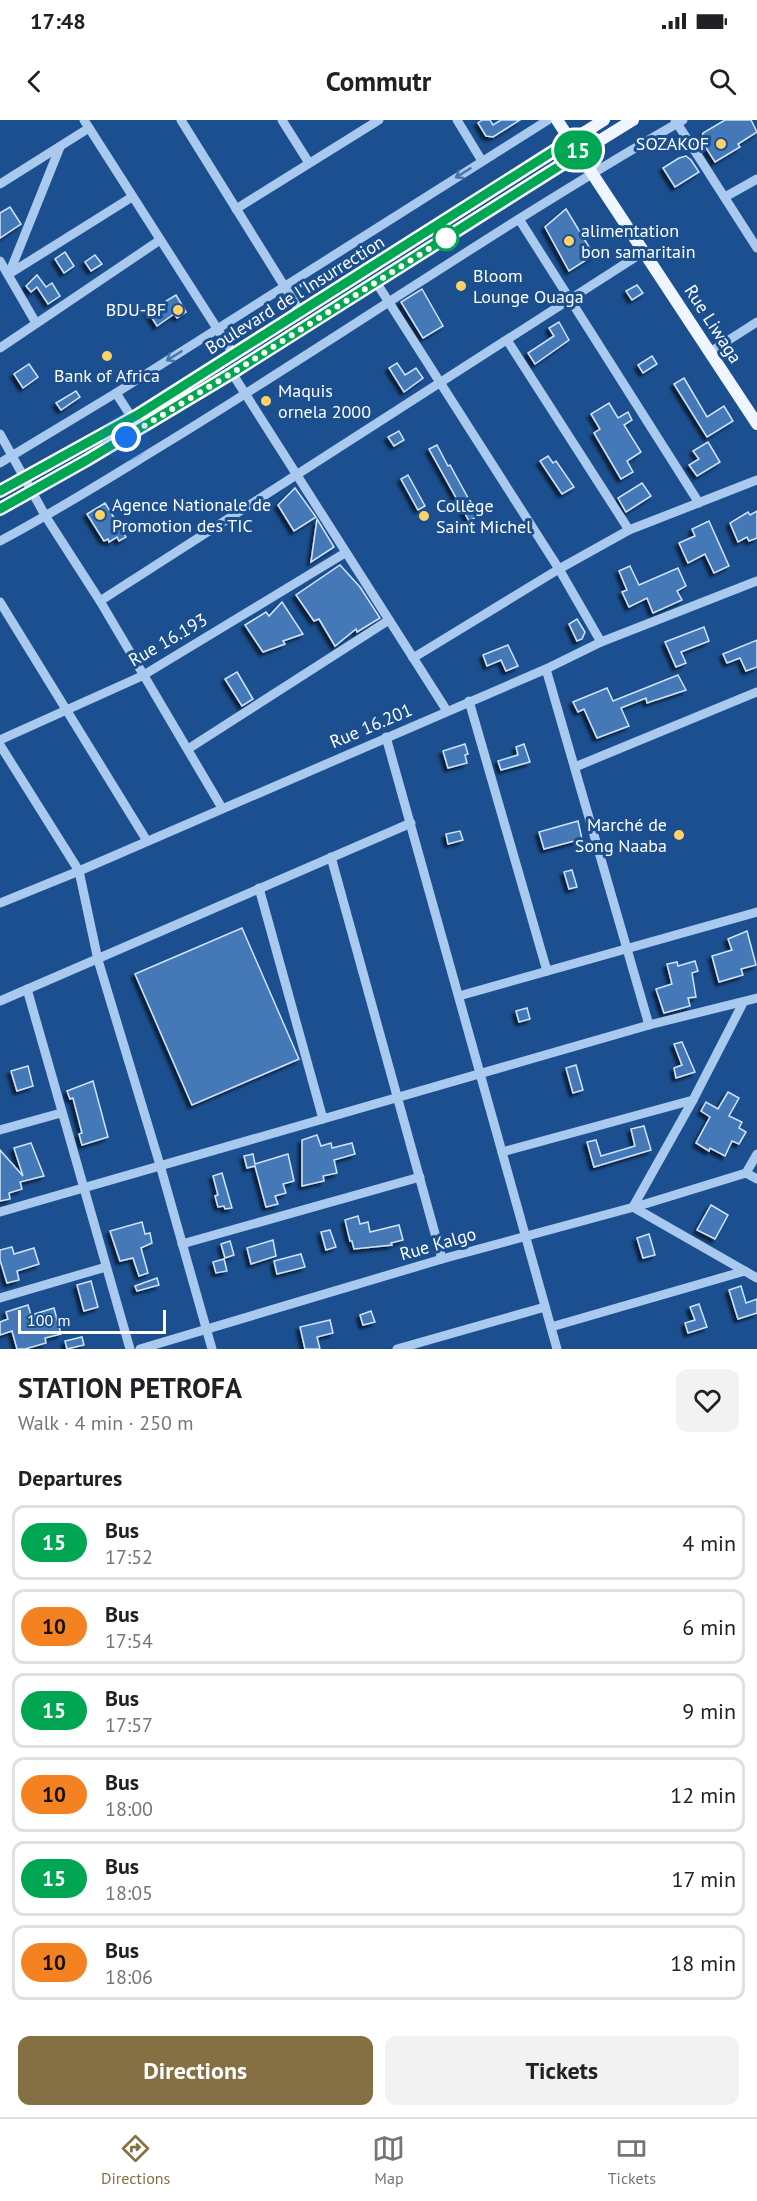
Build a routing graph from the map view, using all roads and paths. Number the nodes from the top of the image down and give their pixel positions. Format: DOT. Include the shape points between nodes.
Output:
graph roads {
  1 [pos="181,120"];
  2 [pos="282,120"];
  3 [pos="379,120"];
  4 [pos="457,120"];
  5 [pos="548,120"];
  6 [pos="557,120"];
  7 [pos="604,120"];
  8 [pos="633,120"];
  9 [pos="679,121"];
  10 [pos="87,124"];
  11 [pos="571,140"];
  12 [pos="60,147"];
  13 [pos="580,153"];
  14 [pos="482,161"];
  15 [pos="309,164"];
  16 [pos="594,173"];
  17 [pos="757,179"];
  18 [pos="0,184"];
  19 [pos="132,197"];
  20 [pos="725,197"];
  21 [pos="236,209"];
  22 [pos="519,219"];
  23 [pos="160,240"];
  24 [pos="757,248"];
  25 [pos="645,251"];
  26 [pos="0,261"];
  27 [pos="9,274"];
  28 [pos="376,282"];
  29 [pos="284,287"];
  30 [pos="570,300"];
  31 [pos="389,302"];
  32 [pos="301,313"];
  33 [pos="757,322"];
  34 [pos="36,323"];
  35 [pos="217,329"];
  36 [pos="507,340"];
  37 [pos="0,348"];
  38 [pos="710,352"];
  39 [pos="234,355"];
  40 [pos="232,373"];
  41 [pos="440,383"];
  42 [pos="116,393"];
  43 [pos="246,394"];
  44 [pos="132,418"];
  45 [pos="757,424"];
  46 [pos="0,434"];
  47 [pos="13,456"];
  48 [pos="0,463"];
  49 [pos="296,474"];
  50 [pos="24,478"];
  51 [pos="757,480"];
  52 [pos="0,491"];
  53 [pos="32,491"];
  54 [pos="699,503"];
  55 [pos="0,509"];
  56 [pos="46,517"];
  57 [pos="628,530"];
  58 [pos="0,541"];
  59 [pos="345,553"];
  60 [pos="559,569"];
  61 [pos="757,582"];
  62 [pos="100,601"];
  63 [pos="0,602"];
  64 [pos="389,620"];
  65 [pos="601,642"];
  66 [pos="413,658"];
  67 [pos="546,669"];
  68 [pos="142,676"];
  69 [pos="757,692"];
  70 [pos="469,701"];
  71 [pos="67,710"];
  72 [pos="447,711"];
  73 [pos="386,737"];
  74 [pos="0,740"];
  75 [pos="0,745"];
  76 [pos="188,749"];
  77 [pos="575,767"];
  78 [pos="222,808"];
  79 [pos="411,823"];
  80 [pos="147,841"];
  81 [pos="331,857"];
  82 [pos="79,871"];
  83 [pos="259,888"];
  84 [pos="0,903"];
  85 [pos="757,912"];
  86 [pos="627,949"];
  87 [pos="98,960"];
  88 [pos="547,971"];
  89 [pos="27,989"];
  90 [pos="459,996"];
  91 [pos="757,998"];
  92 [pos="0,1001"];
  93 [pos="743,1003"];
  94 [pos="649,1025"];
  95 [pos="480,1074"];
  96 [pos="398,1097"];
  97 [pos="693,1100"];
  98 [pos="61,1113"];
  99 [pos="323,1119"];
  100 [pos="0,1130"];
  101 [pos="502,1152"];
  102 [pos="757,1154"];
  103 [pos="160,1165"];
  104 [pos="746,1173"];
  105 [pos="420,1177"];
  106 [pos="757,1179"];
  107 [pos="84,1187"];
  108 [pos="633,1207"];
  109 [pos="0,1212"];
  110 [pos="525,1237"];
  111 [pos="182,1244"];
  112 [pos="442,1260"];
  113 [pos="106,1267"];
  114 [pos="746,1271"];
  115 [pos="757,1278"];
  116 [pos="0,1298"];
  117 [pos="545,1307"];
  118 [pos="551,1327"];
  119 [pos="207,1330"];
  120 [pos="130,1349"];
  121 [pos="140,1349"];
  122 [pos="212,1349"];
  123 [pos="398,1349"];
  124 [pos="557,1349"];
  1 -- 21 [label="street"];
  2 -- 15 [label="street"];
  3 -- 15 [label="street"];
  4 -- 14 [label="street"];
  5 -- 14 [label="street"];
  6 -- 11 [label="main road, Rue Liwaga"];
  7 -- 11 [label="main road, Boulevard de l'Insurrection"];
  8 -- 13 [label="main road, Boulevard de l'Insurrection"];
  9 -- 16 [label="street"];
  9 -- 20 [label="street"];
  10 -- 12 [label="street"];
  10 -- 19 [label="street"];
  11 -- 13 [label="main road, Rue Liwaga"];
  11 -- 32 [label="main road, Boulevard de l'Insurrection"];
  12 -- 18 [label="street"];
  12 -- 27 [label="street"];
  13 -- 16 [label="main road, Rue Liwaga"];
  13 -- 28 [label="main road, Boulevard de l'Insurrection"];
  14 -- 29 [label="street, one-way"];
  15 -- 21 [label="street"];
  16 -- 22 [label="street"];
  16 -- 25 [label="main road, Rue Liwaga"];
  17 -- 20 [label="street"];
  19 -- 23 [label="street"];
  19 -- 27 [label="street"];
  20 -- 24 [label="street"];
  21 -- 29 [label="street"];
  22 -- 30 [label="street"];
  22 -- 31 [label="street"];
  23 -- 34 [label="street"];
  23 -- 35 [label="street"];
  25 -- 30 [label="street"];
  25 -- 38 [label="main road, Rue Liwaga"];
  26 -- 27 [label="street"];
  27 -- 34 [label="street"];
  28 -- 31 [label="street"];
  28 -- 40 [label="main road, Boulevard de l'Insurrection"];
  29 -- 32 [label="street"];
  29 -- 35 [label="street"];
  30 -- 36 [label="street"];
  30 -- 54 [label="street"];
  31 -- 41 [label="street"];
  31 -- 43 [label="street"];
  32 -- 39 [label="main road, Boulevard de l'Insurrection"];
  33 -- 38 [label="street"];
  34 -- 37 [label="street"];
  35 -- 39 [label="street"];
  35 -- 42 [label="street, one-way"];
  36 -- 41 [label="street"];
  36 -- 57 [label="street"];
  38 -- 45 [label="main road, Rue Liwaga"];
  39 -- 44 [label="main road, Boulevard de l'Insurrection"];
  40 -- 43 [label="street"];
  40 -- 53 [label="main road, Boulevard de l'Insurrection"];
  41 -- 49 [label="street"];
  41 -- 60 [label="street"];
  42 -- 44 [label="street"];
  42 -- 47 [label="street"];
  43 -- 49 [label="street"];
  43 -- 56 [label="street"];
  44 -- 50 [label="main road, Boulevard de l'Insurrection"];
  46 -- 47 [label="street"];
  47 -- 48 [label="street"];
  47 -- 50 [label="street"];
  49 -- 59 [label="street"];
  49 -- 62 [label="street"];
  50 -- 52 [label="main road, Boulevard de l'Insurrection"];
  50 -- 53 [label="street"];
  51 -- 54 [label="street"];
  53 -- 55 [label="main road, Boulevard de l'Insurrection"];
  53 -- 56 [label="street"];
  54 -- 57 [label="street"];
  56 -- 58 [label="street"];
  56 -- 62 [label="street"];
  57 -- 60 [label="street"];
  59 -- 64 [label="street"];
  59 -- 68 [label="street, Rue 16.193"];
  60 -- 65 [label="street"];
  60 -- 66 [label="street"];
  61 -- 65 [label="street, Rue 16.201"];
  62 -- 68 [label="street"];
  63 -- 71 [label="street"];
  64 -- 66 [label="street"];
  64 -- 76 [label="street"];
  65 -- 67 [label="street, Rue 16.201"];
  66 -- 72 [label="street"];
  67 -- 70 [label="street, Rue 16.201"];
  67 -- 77 [label="street"];
  68 -- 71 [label="street, Rue 16.193"];
  68 -- 76 [label="street"];
  69 -- 77 [label="street"];
  70 -- 72 [label="street, Rue 16.201"];
  70 -- 88 [label="street"];
  71 -- 74 [label="street, Rue 16.193"];
  71 -- 80 [label="street"];
  72 -- 73 [label="street, Rue 16.201"];
  73 -- 78 [label="street, Rue 16.201"];
  73 -- 79 [label="street"];
  75 -- 82 [label="street"];
  76 -- 78 [label="street"];
  77 -- 86 [label="street"];
  78 -- 80 [label="street, Rue 16.201"];
  79 -- 81 [label="street"];
  79 -- 90 [label="street"];
  80 -- 82 [label="street, Rue 16.201"];
  81 -- 83 [label="street"];
  81 -- 96 [label="street"];
  82 -- 84 [label="street, Rue 16.201"];
  82 -- 87 [label="street"];
  83 -- 87 [label="street"];
  83 -- 99 [label="street"];
  85 -- 86 [label="street"];
  86 -- 88 [label="street"];
  86 -- 94 [label="street"];
  87 -- 89 [label="street"];
  87 -- 103 [label="street"];
  88 -- 90 [label="street"];
  89 -- 92 [label="street"];
  89 -- 98 [label="street"];
  90 -- 95 [label="street"];
  91 -- 93 [label="street"];
  93 -- 94 [label="street"];
  93 -- 97 [label="street"];
  94 -- 95 [label="street"];
  95 -- 96 [label="street"];
  95 -- 101 [label="street"];
  96 -- 99 [label="street"];
  96 -- 105 [label="street"];
  97 -- 101 [label="street"];
  97 -- 108 [label="street"];
  98 -- 100 [label="street"];
  98 -- 107 [label="street"];
  99 -- 103 [label="street"];
  101 -- 110 [label="street"];
  102 -- 104 [label="street"];
  103 -- 107 [label="street"];
  103 -- 111 [label="street"];
  104 -- 106 [label="street"];
  104 -- 108 [label="street, Rue Kalgo"];
  105 -- 111 [label="street"];
  105 -- 112 [label="street"];
  107 -- 109 [label="street"];
  107 -- 113 [label="street"];
  108 -- 110 [label="street, Rue Kalgo"];
  108 -- 114 [label="street"];
  110 -- 112 [label="street, Rue Kalgo"];
  110 -- 117 [label="street"];
  111 -- 119 [label="street"];
  112 -- 119 [label="street, Rue Kalgo"];
  113 -- 116 [label="street"];
  113 -- 120 [label="street"];
  114 -- 115 [label="street"];
  114 -- 118 [label="street"];
  117 -- 118 [label="street"];
  117 -- 123 [label="street"];
  118 -- 124 [label="street"];
  119 -- 121 [label="street, Rue Kalgo"];
  119 -- 122 [label="street"];
}
